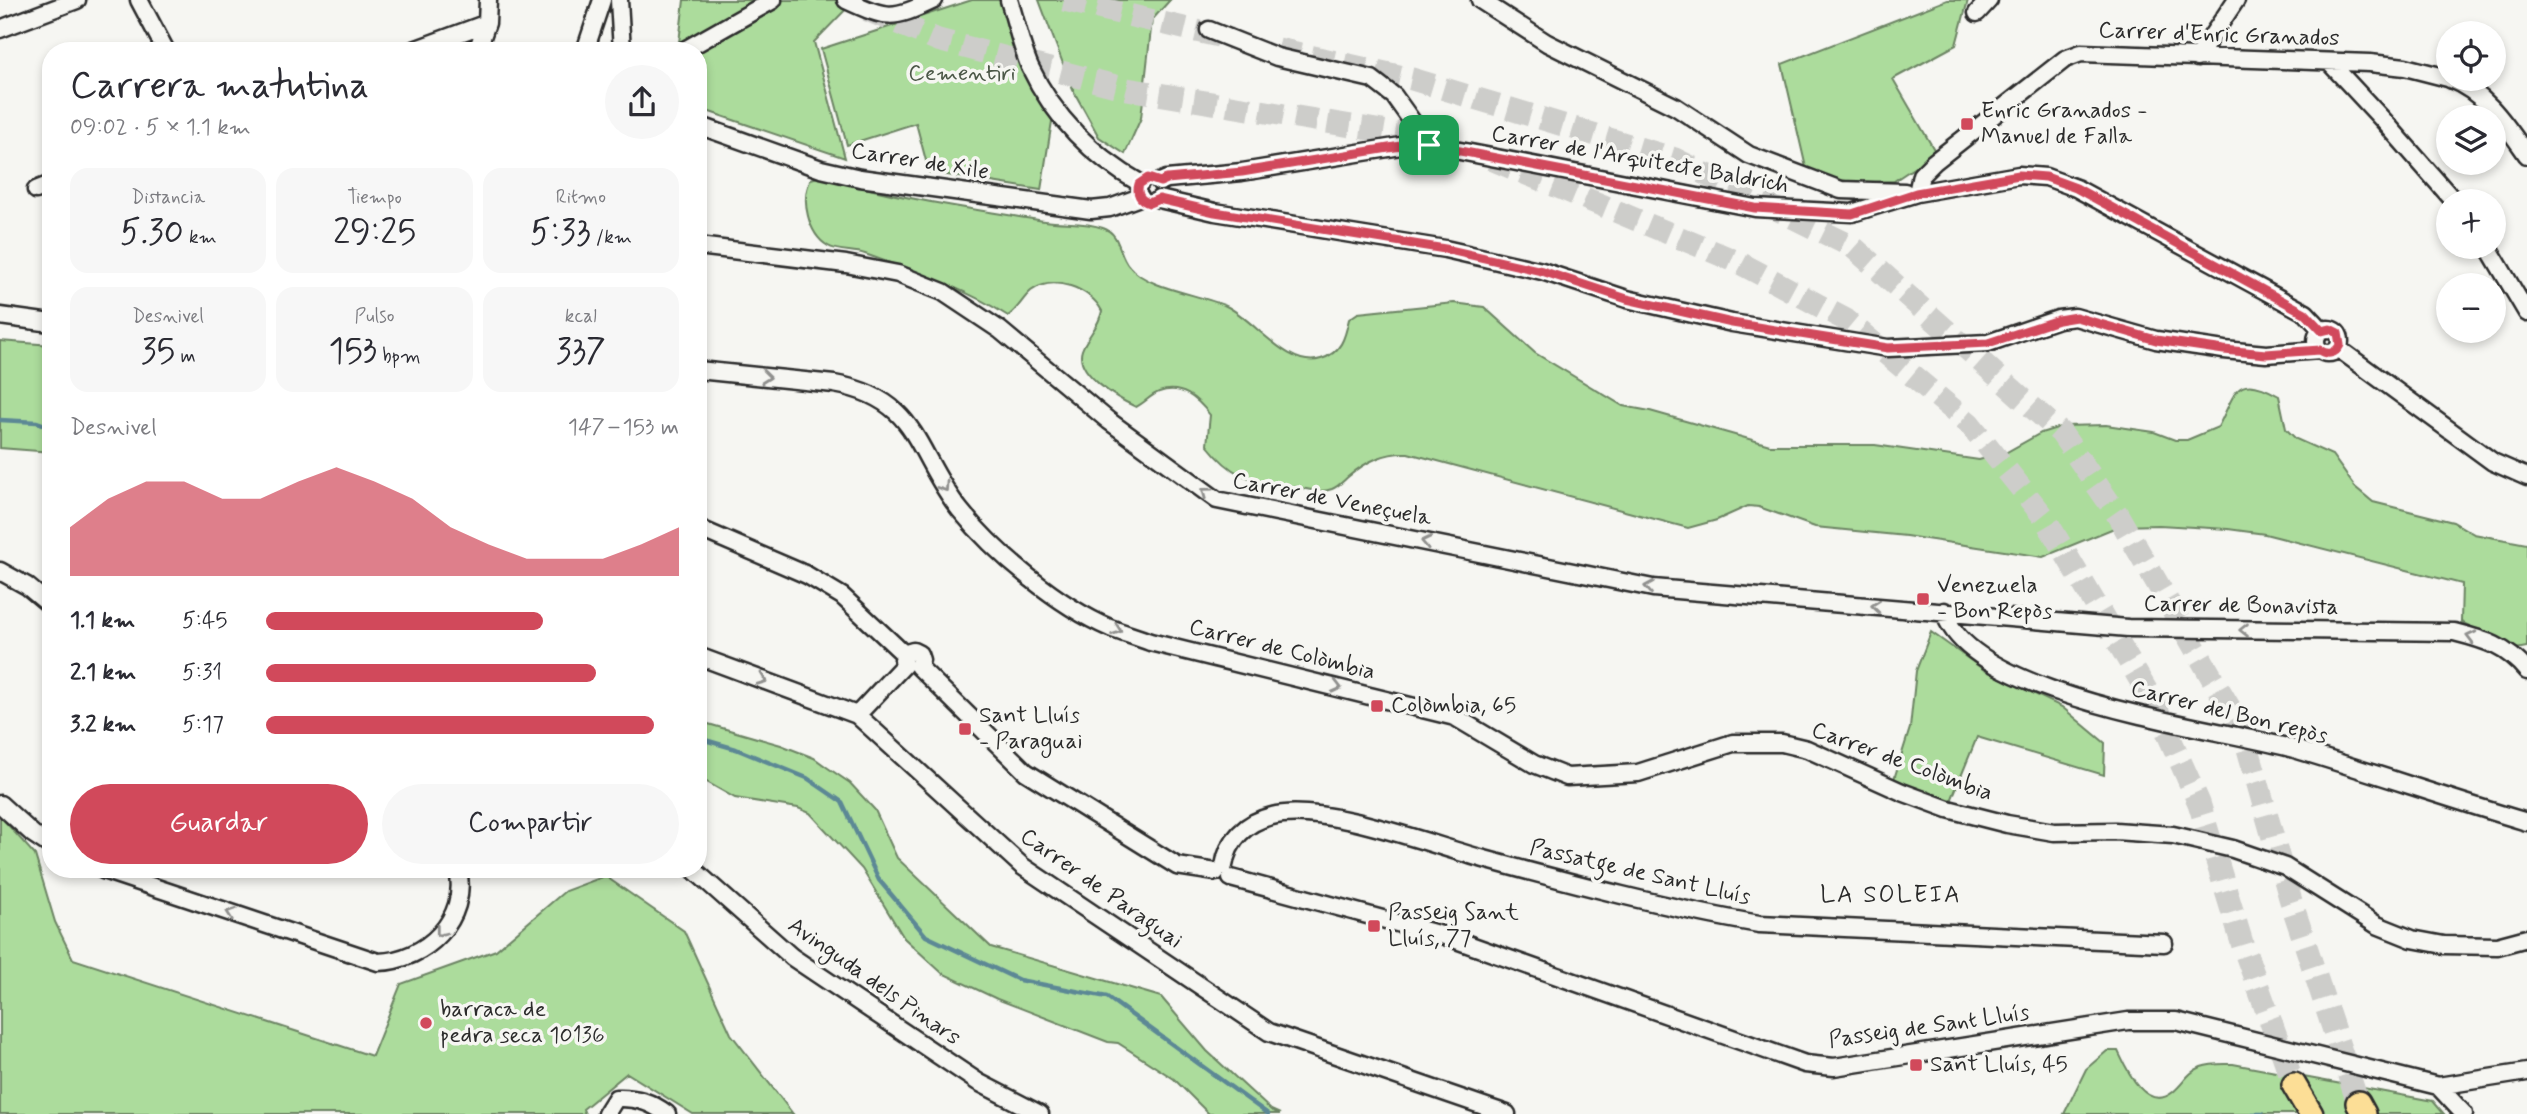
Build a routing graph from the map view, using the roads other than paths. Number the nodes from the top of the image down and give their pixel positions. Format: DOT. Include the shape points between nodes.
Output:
graph roads {
  1 [pos="77,0"];
  2 [pos="139,0"];
  3 [pos="488,0"];
  4 [pos="603,0"];
  5 [pos="619,0"];
  6 [pos="773,0"];
  7 [pos="846,0"];
  8 [pos="934,0"];
  9 [pos="1009,0"];
  10 [pos="1480,0"];
  11 [pos="1989,0"];
  12 [pos="2236,0"];
  13 [pos="1977,13"];
  14 [pos="486,23"];
  15 [pos="0,29"];
  16 [pos="1209,30"];
  17 [pos="161,42"];
  18 [pos="435,42"];
  19 [pos="480,42"];
  20 [pos="588,42"];
  21 [pos="621,42"];
  22 [pos="699,42"];
  23 [pos="2197,58"];
  24 [pos="2330,63"];
  25 [pos="2436,75"];
  26 [pos="2473,91"];
  27 [pos="707,128"];
  28 [pos="1429,145"];
  29 [pos="2527,155"];
  30 [pos="1160,182"];
  31 [pos="2444,189"];
  32 [pos="1140,190"];
  33 [pos="1916,193"];
  34 [pos="1159,199"];
  35 [pos="707,247"];
  36 [pos="2495,259"];
  37 [pos="2527,313"];
  38 [pos="0,316"];
  39 [pos="42,322"];
  40 [pos="2322,331"];
  41 [pos="2339,348"];
  42 [pos="2320,350"];
  43 [pos="707,371"];
  44 [pos="2527,478"];
  45 [pos="707,532"];
  46 [pos="0,571"];
  47 [pos="42,598"];
  48 [pos="1944,611"];
  49 [pos="707,659"];
  50 [pos="909,662"];
  51 [pos="2527,671"];
  52 [pos="857,715"];
  53 [pos="0,804"];
  54 [pos="2527,822"];
  55 [pos="42,840"];
  56 [pos="1224,872"];
  57 [pos="127,878"];
  58 [pos="459,878"];
  59 [pos="703,878"];
  60 [pos="2527,938"];
  61 [pos="2164,943"];
  62 [pos="2527,1072"];
  63 [pos="2294,1085"];
  64 [pos="2438,1086"];
  65 [pos="606,1114"];
  66 [pos="667,1114"];
  67 [pos="1040,1114"];
  68 [pos="1507,1114"];
  69 [pos="2311,1114"];
  70 [pos="2464,1114"];
  1 -- 15 [label="street"];
  2 -- 17 [label="street"];
  3 -- 14 [label="street"];
  4 -- 20 [label="street"];
  5 -- 21 [label="street"];
  6 -- 22 [label="street"];
  7 -- 8 [label="street" via="880,16"];
  9 -- 32 [label="street" via="1030,66 1055,109 1098,156"];
  10 -- 33 [label="street" via="1547,43 1676,107 1749,155 1841,190"];
  11 -- 13 [label="street"];
  12 -- 23 [label="street"];
  14 -- 18 [label="street"];
  14 -- 19 [label="street"];
  16 -- 28 [label="street" via="1278,57 1372,79 1394,96"];
  23 -- 24 [label="street, Carrer d'Enric Granados"];
  23 -- 33 [label="street, Carrer d'Enric Granados" via="2081,53 2066,59 1934,162 1921,175"];
  24 -- 25 [label="street, Carrer d'Enric Granados" via="2382,64"];
  24 -- 31 [label="street"];
  26 -- 29 [label="street, Carrer d'Enric Granados"];
  27 -- 32 [label="street, Carrer de Xile" via="821,169 860,178 1091,210 1111,208"];
  28 -- 30 [label="street, Carrer de l'Arquitecte Baldrich"];
  28 -- 33 [label="street, Carrer de l'Arquitecte Baldrich" via="1755,208 1852,214"];
  30 -- 32 [label="street" via="1150,178"];
  30 -- 34 [label="street" via="1163,191"];
  32 -- 34 [label="street" via="1149,203"];
  33 -- 40 [label="street, Carrer de l'Arquitecte Baldrich" via="2019,175 2046,177 2076,188 2305,313"];
  34 -- 42 [label="street" via="1445,249 1732,323 1888,348 1988,343 2076,317 2156,340 2224,350 2266,354"];
  48 -- 35 [label="street, Carrer de Veneçuela, one-way" via="1653,588 1217,500 1109,421 1000,330 943,292 898,274 846,264"];
  36 -- 37 [label="street"];
  38 -- 39 [label="street"];
  40 -- 41 [label="street" via="2338,333"];
  40 -- 42 [label="street" via="2316,340"];
  41 -- 42 [label="street" via="2328,354"];
  41 -- 44 [label="street" via="2493,462"];
  43 -- 60 [label="street, Carrer de Colòmbia, one-way" via="834,384 877,396 895,408 960,510 999,551 1109,628 1455,717 1534,764 1567,777 1638,773 1733,743 1782,743 1807,749 1948,809 2007,824 2054,832 2173,835 2233,849 2285,867 2377,925 2412,939 2497,946"];
  45 -- 50 [label="street, Passeig de Sant Lluís" via="807,575 842,596"];
  46 -- 47 [label="street"];
  51 -- 48 [label="street, Carrer de Bonavista, one-way" via="2513,655 2486,640 2454,632 2128,628"];
  48 -- 54 [label="street, Carrer del Bon repòs" via="1953,633 1976,652 2042,685 2138,716 2292,749"];
  49 -- 52 [label="street, Carrer de Paraguai, one-way"];
  50 -- 52 [label="street"];
  50 -- 56 [label="street, Passeig de Sant Lluís" via="1027,772 1177,866"];
  52 -- 68 [label="street, Carrer de Paraguai" via="1022,866 1269,1032"];
  53 -- 55 [label="street"];
  56 -- 61 [label="street, Passatge de Sant Lluís" via="1235,838 1247,826 1273,815 1310,813 1697,913 1759,924"];
  56 -- 64 [label="street, Passeig de Sant Lluís" via="1445,936 1805,1064 1834,1067 2128,1021 2176,1021"];
  58 -- 57 [label="street, one-way" via="456,909 428,947 401,960 378,962"];
  59 -- 67 [label="street, Avinguda dels Pinars" via="792,957 978,1082"];
  62 -- 64 [label="street, Passeig de Sant Lluís"];
  63 -- 69 [label="highway"];
  64 -- 70 [label="street"];
  65 -- 66 [label="street" via="616,1098 630,1097"];
}
